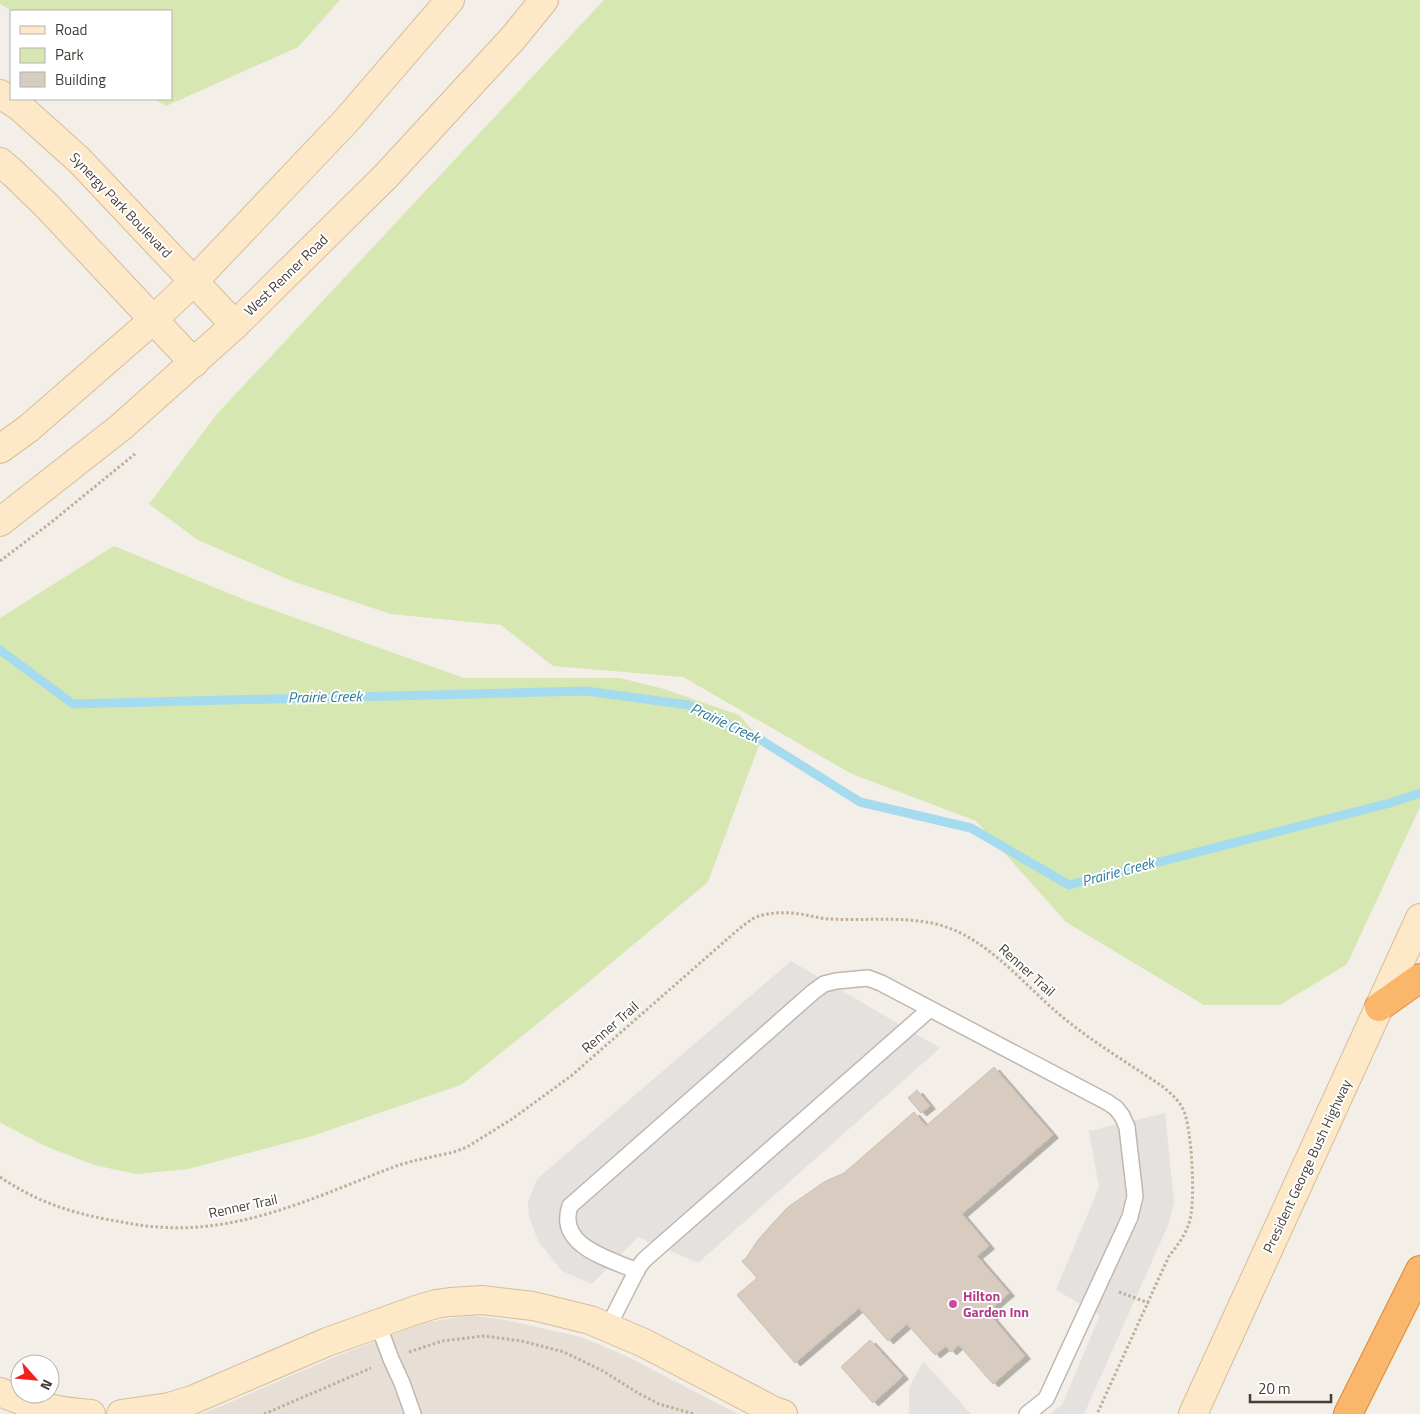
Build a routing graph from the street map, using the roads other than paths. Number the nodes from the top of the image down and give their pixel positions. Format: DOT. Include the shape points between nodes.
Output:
graph roads {
  1 [pos="450,0"];
  2 [pos="544,0"];
  3 [pos="0,94"];
  4 [pos="0,162"];
  5 [pos="194,281"];
  6 [pos="153,320"];
  7 [pos="235,325"];
  8 [pos="194,363"];
  9 [pos="0,449"];
  10 [pos="0,522"];
  11 [pos="1420,918"];
  12 [pos="1420,978"];
  13 [pos="1379,1007"];
  14 [pos="930,1009"];
  15 [pos="1420,1270"];
  16 [pos="637,1271"];
  17 [pos="378,1324"];
  18 [pos="608,1326"];
  19 [pos="0,1392"];
  20 [pos="778,1413"];
  21 [pos="91,1414"];
  22 [pos="121,1414"];
  23 [pos="413,1414"];
  24 [pos="1027,1414"];
  25 [pos="1193,1414"];
  26 [pos="1348,1414"];
  1 -- 5 [label="main road" via="346,120"];
  2 -- 7 [label="main road, West Renner Road" via="386,176"];
  3 -- 5 [label="main road, Synergy Park Boulevard" via="20,107 79,160"];
  4 -- 6 [label="main road" via="47,206"];
  5 -- 6 [label="main road"];
  5 -- 7 [label="main road, Synergy Park Boulevard"];
  6 -- 8 [label="main road"];
  6 -- 9 [label="main road" via="29,428"];
  7 -- 8 [label="main road, West Renner Road"];
  8 -- 10 [label="main road, West Renner Road" via="101,443"];
  11 -- 13 [label="main road, President George Bush Highway"];
  12 -- 13 [label="highway"];
  13 -- 25 [label="main road, President George Bush Highway"];
  14 -- 16 [label="lane" via="644,1260"];
  14 -- 16 [label="lane" via="868,978 824,984 575,1201 570,1206 568,1222 576,1241"];
  14 -- 24 [label="lane" via="1108,1102 1116,1108 1127,1127 1135,1196 1130,1217 1046,1399"];
  15 -- 26 [label="highway"];
  16 -- 18 [label="lane"];
  17 -- 18 [label="main road" via="436,1304 482,1300 533,1306"];
  17 -- 22 [label="main road" via="327,1342 192,1400"];
  17 -- 23 [label="lane"];
  18 -- 20 [label="main road"];
  19 -- 21 [label="main road" via="51,1409"];
}
